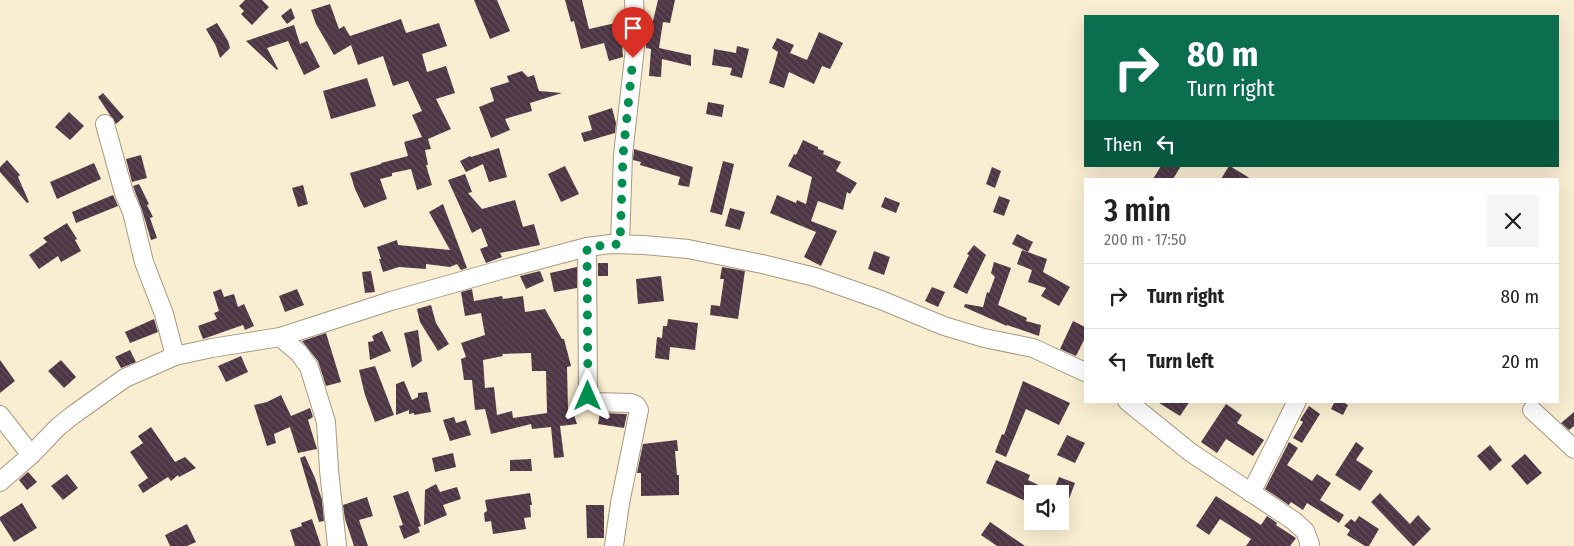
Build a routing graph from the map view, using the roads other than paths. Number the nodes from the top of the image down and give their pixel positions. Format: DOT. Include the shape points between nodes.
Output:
graph roads {
  1 [pos="634,0"];
  2 [pos="105,124"];
  3 [pos="620,244"];
  4 [pos="587,247"];
  5 [pos="280,337"];
  6 [pos="175,356"];
  7 [pos="1084,372"];
  8 [pos="1129,403"];
  9 [pos="1295,403"];
  10 [pos="1532,410"];
  11 [pos="0,415"];
  12 [pos="1574,449"];
  13 [pos="31,455"];
  14 [pos="0,482"];
  15 [pos="1251,493"];
  16 [pos="337,546"];
  17 [pos="614,546"];
  18 [pos="1309,546"];
  1 -- 3 [label="street" via="636,39 623,155"];
  2 -- 6 [label="street" via="144,262 164,314"];
  3 -- 4 [label="street"];
  3 -- 7 [label="street" via="688,249 815,277 944,326 1033,348"];
  4 -- 5 [label="street" via="400,298"];
  4 -- 17 [label="street" via="588,396 590,401 596,402 631,403 639,410"];
  5 -- 6 [label="street"];
  5 -- 16 [label="street" via="310,367 326,422"];
  6 -- 13 [label="street" via="125,378 58,427"];
  8 -- 15 [label="street" via="1190,452"];
  9 -- 15 [label="street"];
  10 -- 12 [label="street"];
  11 -- 13 [label="street"];
  13 -- 14 [label="street"];
  15 -- 18 [label="street" via="1305,531"];
}
